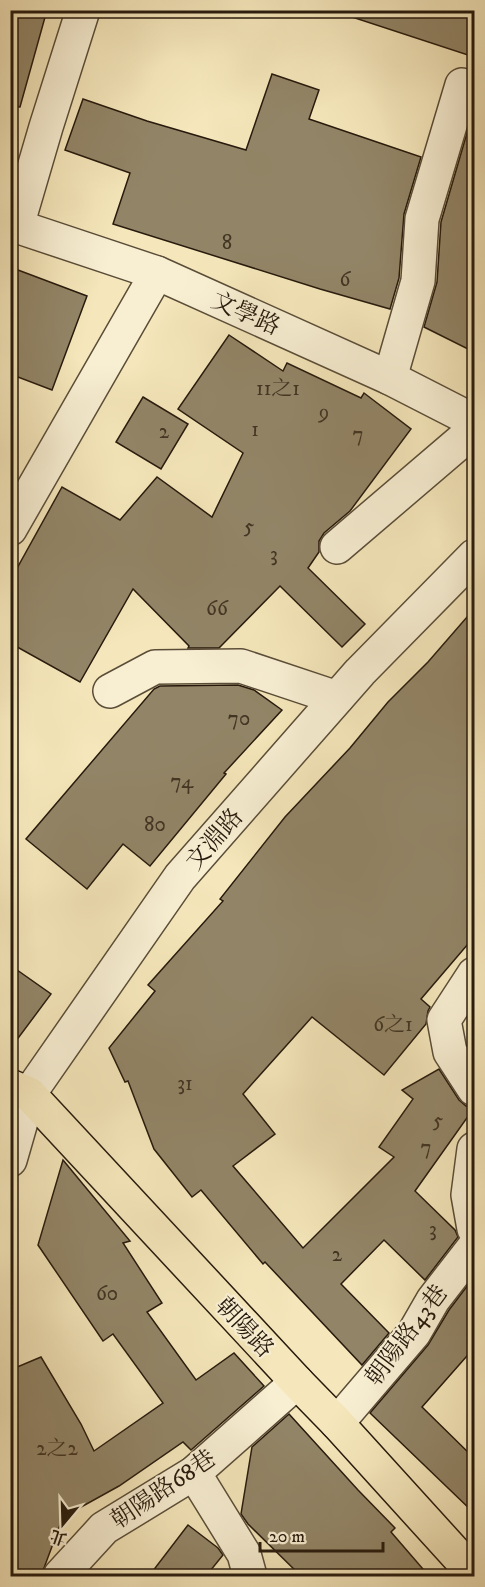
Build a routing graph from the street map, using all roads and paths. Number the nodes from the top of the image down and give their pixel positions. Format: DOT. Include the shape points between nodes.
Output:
graph roads {
  1 [pos="83,10"];
  2 [pos="462,85"];
  3 [pos="14,225"];
  4 [pos="157,273"];
  5 [pos="390,378"];
  6 [pos="474,421"];
  7 [pos="474,430"];
  8 [pos="10,529"];
  9 [pos="337,547"];
  10 [pos="474,556"];
  11 [pos="110,691"];
  12 [pos="337,698"];
  13 [pos="474,975"];
  14 [pos="474,1089"];
  15 [pos="20,1090"];
  16 [pos="474,1149"];
  17 [pos="10,1160"];
  18 [pos="474,1229"];
  19 [pos="474,1247"];
  20 [pos="297,1382"];
  21 [pos="337,1423"];
  22 [pos="194,1473"];
  23 [pos="474,1574"];
  24 [pos="60,1576"];
  25 [pos="250,1576"];
  1 -- 3 [label="street"];
  2 -- 5 [label="street" via="422,219 418,281"];
  3 -- 4 [label="street, 文學路"];
  4 -- 5 [label="street, 文學路"];
  4 -- 8 [label="street"];
  5 -- 6 [label="street, 文學路"];
  7 -- 9 [label="street"];
  10 -- 12 [label="street, 文淵路"];
  11 -- 12 [label="street" via="155,667 241,666"];
  12 -- 15 [label="street, 文淵路" via="180,877"];
  13 -- 14 [label="street" via="444,1020 450,1052"];
  15 -- 17 [label="street, 文淵路"];
  15 -- 20 [label="main road, 朝陽路"];
  16 -- 18 [label="street" via="468,1195"];
  19 -- 21 [label="street, 朝陽路43巷" via="433,1300 414,1333"];
  20 -- 21 [label="main road, 朝陽路"];
  20 -- 22 [label="street, 朝陽路68巷"];
  21 -- 23 [label="main road, 朝陽路"];
  22 -- 24 [label="street, 朝陽路68巷" via="104,1528"];
  22 -- 25 [label="street" via="244,1554"];
}
